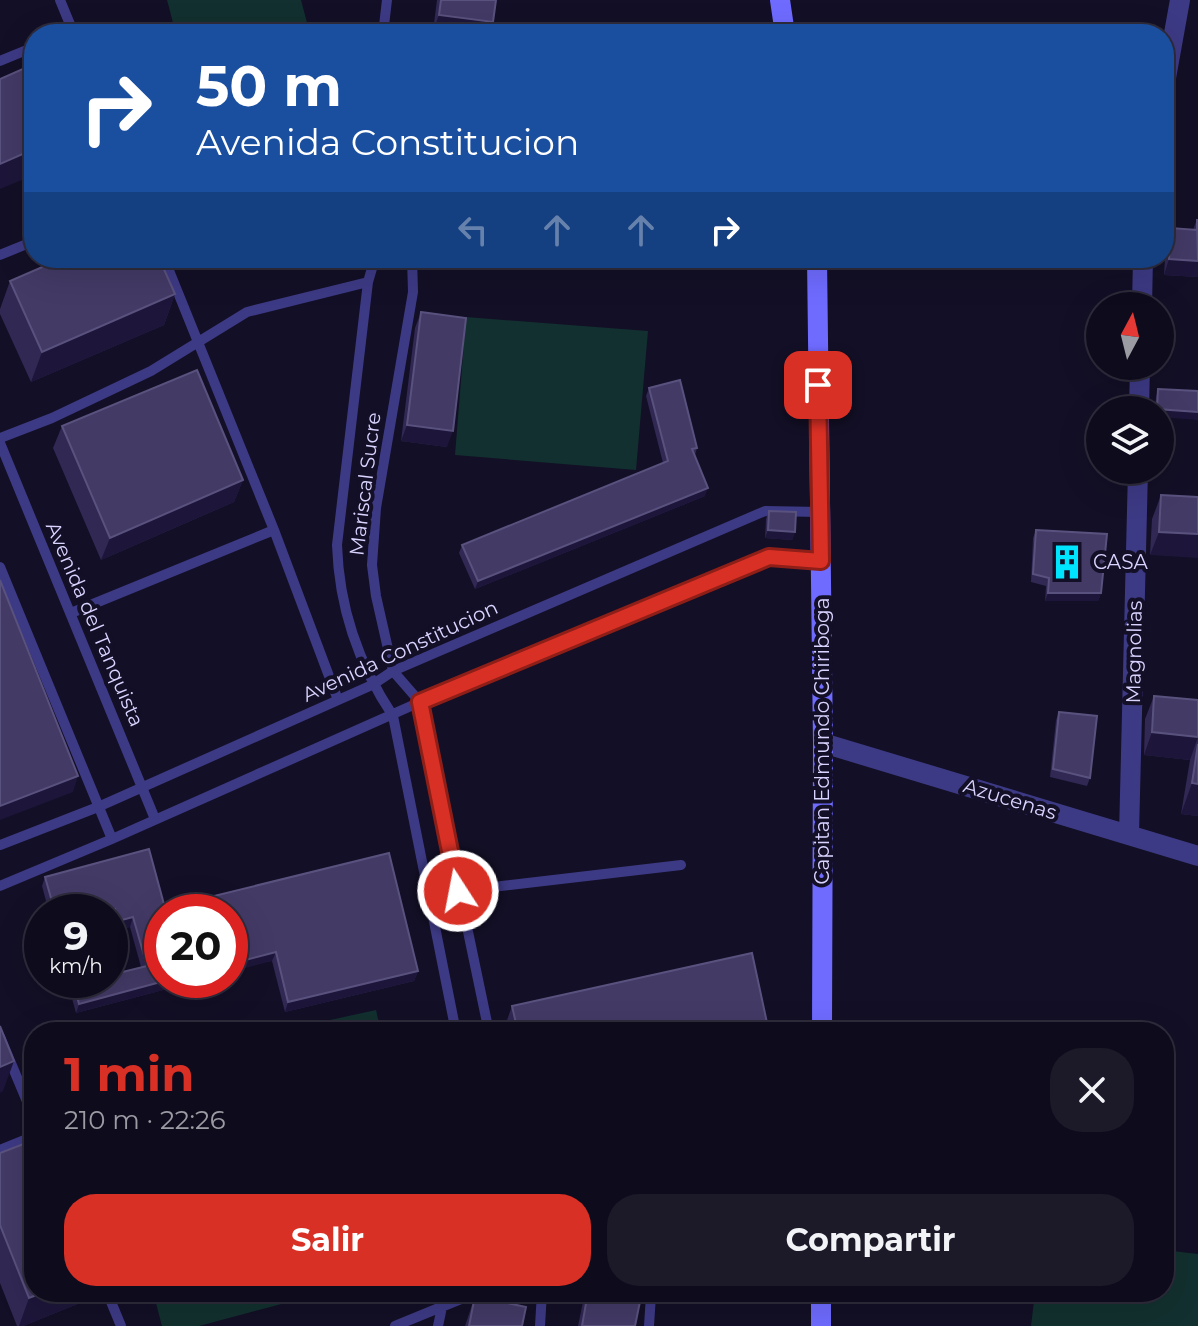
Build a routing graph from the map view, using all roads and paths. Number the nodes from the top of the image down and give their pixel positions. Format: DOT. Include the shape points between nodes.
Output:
graph roads {
  1 [pos="60,0"];
  2 [pos="387,0"];
  3 [pos="780,0"];
  4 [pos="1180,0"];
  5 [pos="68,24"];
  6 [pos="384,24"];
  7 [pos="784,24"];
  8 [pos="1174,33"];
  9 [pos="24,51"];
  10 [pos="0,61"];
  11 [pos="24,245"];
  12 [pos="0,255"];
  13 [pos="168,268"];
  14 [pos="372,268"];
  15 [pos="412,268"];
  16 [pos="817,268"];
  17 [pos="1143,268"];
  18 [pos="368,282"];
  19 [pos="1142,292"];
  20 [pos="199,342"];
  21 [pos="0,440"];
  22 [pos="1138,484"];
  23 [pos="820,512"];
  24 [pos="274,530"];
  25 [pos="821,561"];
  26 [pos="0,567"];
  27 [pos="71,613"];
  28 [pos="393,671"];
  29 [pos="372,685"];
  30 [pos="338,700"];
  31 [pos="420,702"];
  32 [pos="393,716"];
  33 [pos="823,743"];
  34 [pos="143,786"];
  35 [pos="98,807"];
  36 [pos="155,819"];
  37 [pos="1129,835"];
  38 [pos="112,839"];
  39 [pos="0,845"];
  40 [pos="1198,856"];
  41 [pos="681,865"];
  42 [pos="0,886"];
  43 [pos="458,891"];
  44 [pos="429,900"];
  45 [pos="454,1022"];
  46 [pos="487,1022"];
  47 [pos="822,1022"];
  48 [pos="0,1037"];
  49 [pos="24,1094"];
  50 [pos="24,1140"];
  51 [pos="0,1150"];
  52 [pos="111,1302"];
  53 [pos="454,1302"];
  54 [pos="541,1302"];
  55 [pos="651,1302"];
  56 [pos="821,1302"];
  57 [pos="442,1307"];
  58 [pos="121,1326"];
  59 [pos="395,1326"];
  60 [pos="438,1326"];
  61 [pos="540,1326"];
  62 [pos="649,1326"];
  63 [pos="821,1326"];
  1 -- 5 [label="lane"];
  2 -- 6 [label="lane"];
  3 -- 7 [label="street"];
  4 -- 8 [label="street"];
  9 -- 10 [label="lane"];
  11 -- 12 [label="lane"];
  13 -- 20 [label="lane"];
  14 -- 18 [label="lane, Mariscal Sucre"];
  15 -- 28 [label="lane, Mariscal Sucre" via="372,565"];
  16 -- 23 [label="street, Capitan Edmundo Chiriboga"];
  17 -- 19 [label="street"];
  18 -- 20 [label="lane" via="247,312"];
  18 -- 29 [label="lane, Mariscal Sucre" via="337,545 343,602"];
  20 -- 21 [label="lane" via="151,371"];
  20 -- 24 [label="lane"];
  21 -- 27 [label="lane, Avenida del Tanquista"];
  22 -- 37 [label="street, Magnolias"];
  23 -- 25 [label="street, Capitan Edmundo Chiriboga"];
  23 -- 28 [label="lane, Avenida Constitucion" via="765,511"];
  24 -- 27 [label="lane"];
  24 -- 30 [label="lane"];
  25 -- 31 [label="lane" via="769,557"];
  25 -- 33 [label="street, Capitan Edmundo Chiriboga"];
  26 -- 35 [label="lane"];
  27 -- 34 [label="lane, Avenida del Tanquista"];
  28 -- 29 [label="lane, Avenida Constitucion"];
  28 -- 31 [label="lane, Mariscal Sucre"];
  29 -- 30 [label="lane, Avenida Constitucion"];
  29 -- 32 [label="lane, Mariscal Sucre"];
  30 -- 34 [label="lane, Avenida Constitucion"];
  31 -- 32 [label="lane"];
  31 -- 43 [label="lane, Mariscal Sucre"];
  32 -- 36 [label="lane"];
  32 -- 44 [label="lane, Mariscal Sucre"];
  33 -- 37 [label="street, Azucenas"];
  33 -- 47 [label="street, Capitan Edmundo Chiriboga"];
  34 -- 35 [label="lane, Avenida Constitucion"];
  34 -- 36 [label="lane, Avenida del Tanquista"];
  35 -- 38 [label="lane"];
  35 -- 39 [label="lane, Avenida Constitucion"];
  36 -- 38 [label="lane"];
  37 -- 40 [label="street, Azucenas"];
  38 -- 42 [label="lane"];
  41 -- 43 [label="lane"];
  43 -- 44 [label="lane"];
  43 -- 46 [label="lane, Mariscal Sucre"];
  44 -- 45 [label="lane, Mariscal Sucre"];
  48 -- 49 [label="lane"];
  50 -- 51 [label="lane"];
  52 -- 58 [label="lane"];
  53 -- 57 [label="lane"];
  54 -- 61 [label="lane"];
  55 -- 62 [label="lane"];
  56 -- 63 [label="street"];
  57 -- 59 [label="lane"];
  57 -- 60 [label="lane"];
}
